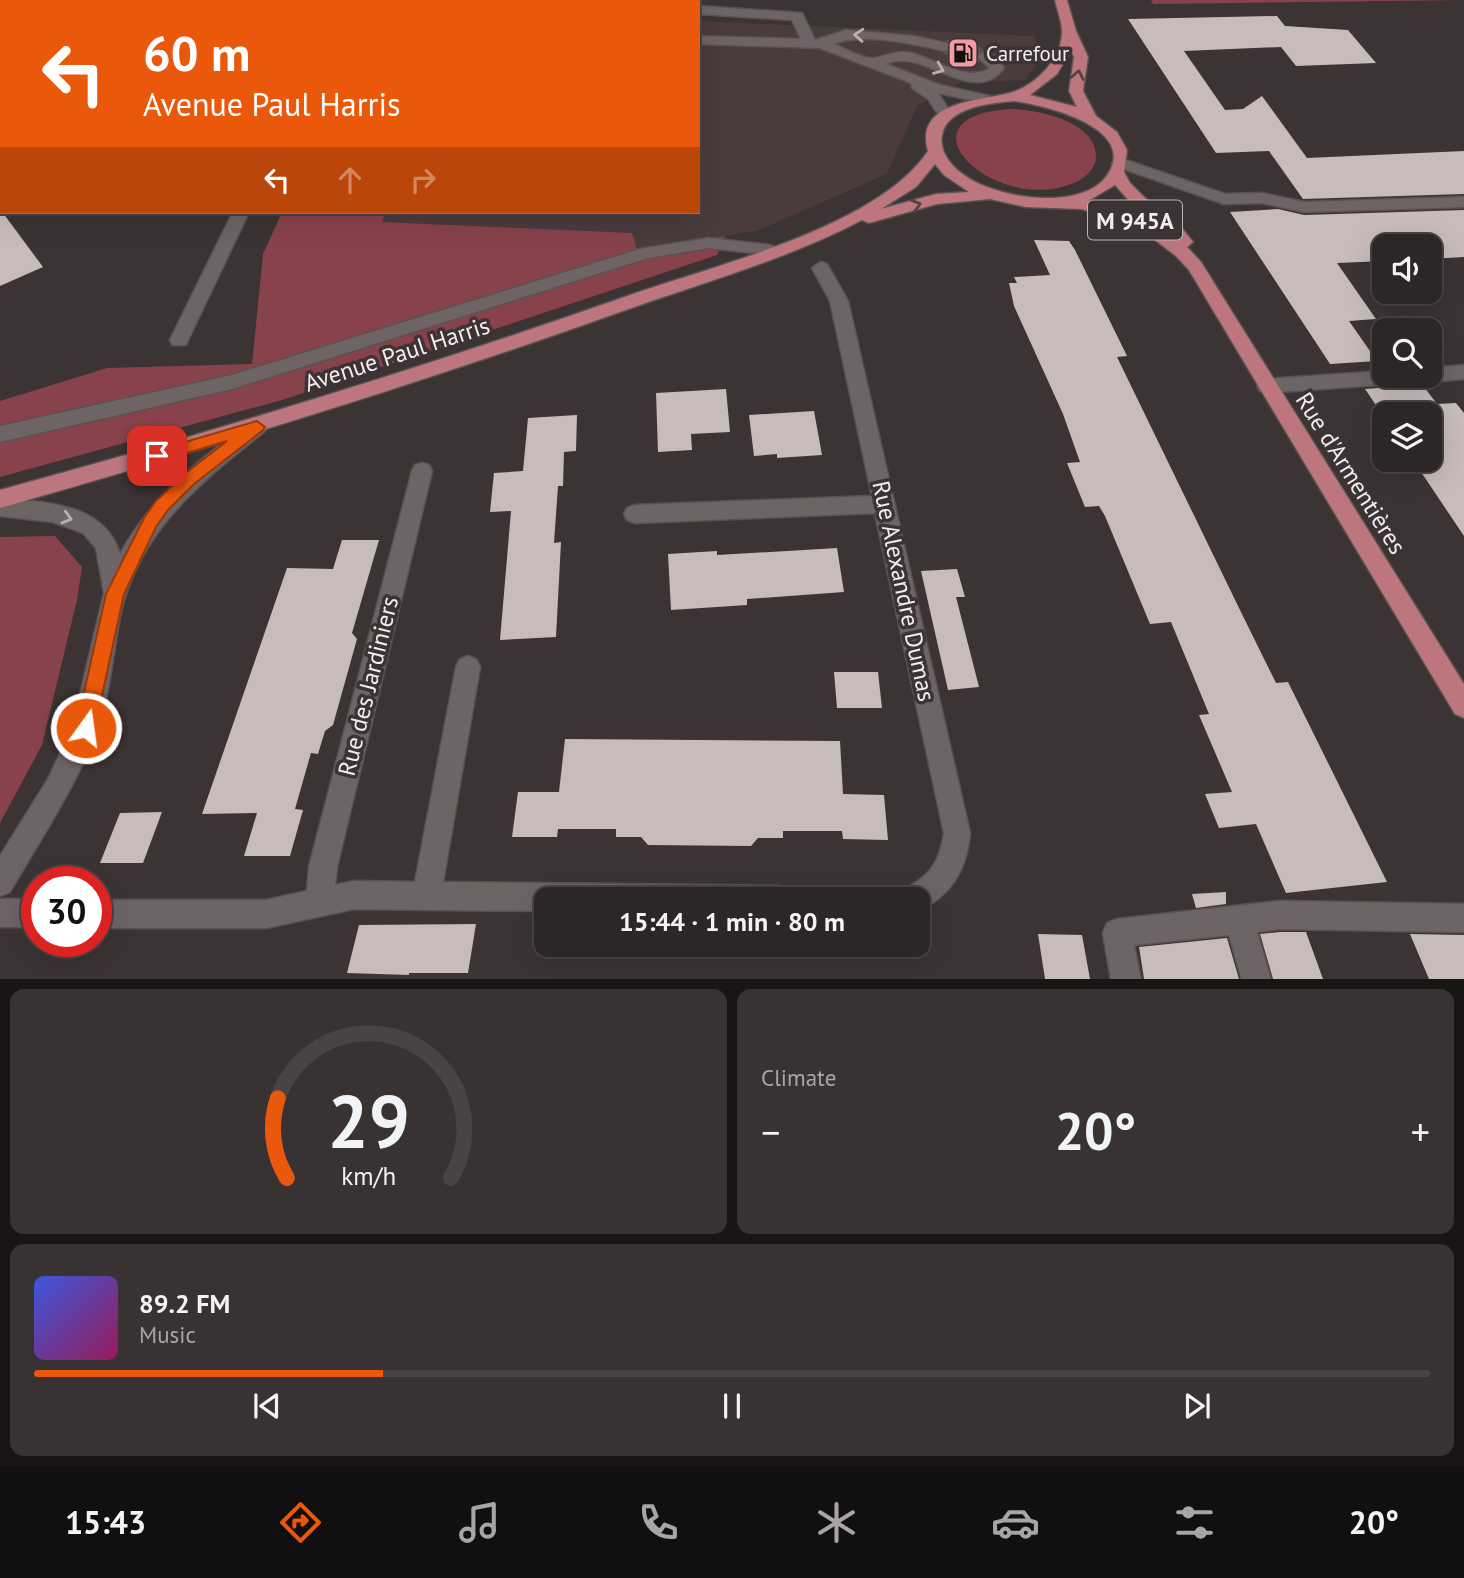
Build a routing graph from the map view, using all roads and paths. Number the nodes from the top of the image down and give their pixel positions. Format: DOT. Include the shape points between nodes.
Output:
graph roads {
  1 [pos="1061,0"];
  2 [pos="700,10"];
  3 [pos="1069,32"];
  4 [pos="700,40"];
  5 [pos="816,44"];
  6 [pos="945,47"];
  7 [pos="983,57"];
  8 [pos="874,64"];
  9 [pos="903,76"];
  10 [pos="1014,97"];
  11 [pos="985,99"];
  12 [pos="946,116"];
  13 [pos="1090,119"];
  14 [pos="936,151"];
  15 [pos="1118,168"];
  16 [pos="994,195"];
  17 [pos="1062,202"];
  18 [pos="1464,202"];
  19 [pos="240,214"];
  20 [pos="804,238"];
  21 [pos="771,250"];
  22 [pos="1195,266"];
  23 [pos="821,268"];
  24 [pos="179,340"];
  25 [pos="1464,372"];
  26 [pos="1442,373"];
  27 [pos="1372,378"];
  28 [pos="1267,386"];
  29 [pos="257,427"];
  30 [pos="0,434"];
  31 [pos="422,471"];
  32 [pos="0,499"];
  33 [pos="885,505"];
  34 [pos="0,507"];
  35 [pos="635,514"];
  36 [pos="115,594"];
  37 [pos="468,667"];
  38 [pos="1464,706"];
  39 [pos="0,882"];
  40 [pos="930,889"];
  41 [pos="427,894"];
  42 [pos="534,896"];
  43 [pos="320,901"];
  44 [pos="0,913"];
  45 [pos="21,913"];
  46 [pos="112,914"];
  47 [pos="1464,918"];
  48 [pos="1239,919"];
  49 [pos="1126,979"];
  50 [pos="1257,979"];
  1 -- 3 [label="main road"];
  2 -- 5 [label="street" via="797,16"];
  3 -- 10 [label="main road" via="1052,75"];
  13 -- 3 [label="main road, one-way" via="1076,92 1081,57"];
  4 -- 5 [label="street"];
  6 -- 5 [label="street, one-way" via="846,34"];
  5 -- 8 [label="street"];
  8 -- 7 [label="street, one-way" via="899,57 978,77 997,68"];
  8 -- 9 [label="street"];
  9 -- 11 [label="street"];
  9 -- 12 [label="street" via="933,96"];
  10 -- 11 [label="main road"];
  10 -- 13 [label="main road" via="1060,105"];
  11 -- 12 [label="main road"];
  12 -- 14 [label="main road" via="934,136"];
  13 -- 15 [label="main road" via="1115,143"];
  14 -- 16 [label="main road" via="944,166 960,179"];
  14 -- 20 [label="main road, Avenue Paul Harris" via="923,171 898,191"];
  15 -- 17 [label="main road" via="1107,185"];
  15 -- 18 [label="street" via="1224,199 1262,198 1304,206"];
  15 -- 22 [label="main road, Rue d'Armentières / M 945A" via="1127,192 1179,232"];
  16 -- 17 [label="main road"];
  20 -- 16 [label="main road, Avenue Paul Harris, one-way" via="936,199"];
  17 -- 22 [label="main road, Rue d'Armentières / M 945A" via="1140,222 1174,243"];
  19 -- 24 [label="street"];
  20 -- 21 [label="main road, Avenue Paul Harris"];
  21 -- 29 [label="main road, Avenue Paul Harris" via="519,342"];
  21 -- 30 [label="street" via="708,243 646,253 232,382"];
  22 -- 28 [label="main road, Rue d'Armentières / M 945A"];
  23 -- 33 [label="street, Rue Alexandre Dumas" via="839,301"];
  25 -- 26 [label="street"];
  27 -- 28 [label="street"];
  28 -- 38 [label="main road, Rue d'Armentières / M 945A"];
  29 -- 32 [label="main road, Avenue Paul Harris"];
  29 -- 36 [label="street" via="162,505 136,546"];
  31 -- 43 [label="street, Rue des Jardiniers" via="323,867"];
  33 -- 35 [label="street"];
  33 -- 40 [label="street, Rue Alexandre Dumas" via="957,832 954,859"];
  34 -- 36 [label="street, one-way" via="61,515 91,527 107,548"];
  36 -- 39 [label="street" via="86,728"];
  37 -- 41 [label="street"];
  41 -- 42 [label="street"];
  41 -- 43 [label="street" via="354,895"];
  43 -- 46 [label="street" via="266,914"];
  44 -- 45 [label="street"];
  47 -- 48 [label="street" via="1280,915"];
  48 -- 49 [label="street" via="1117,933"];
  48 -- 50 [label="street"];
}
